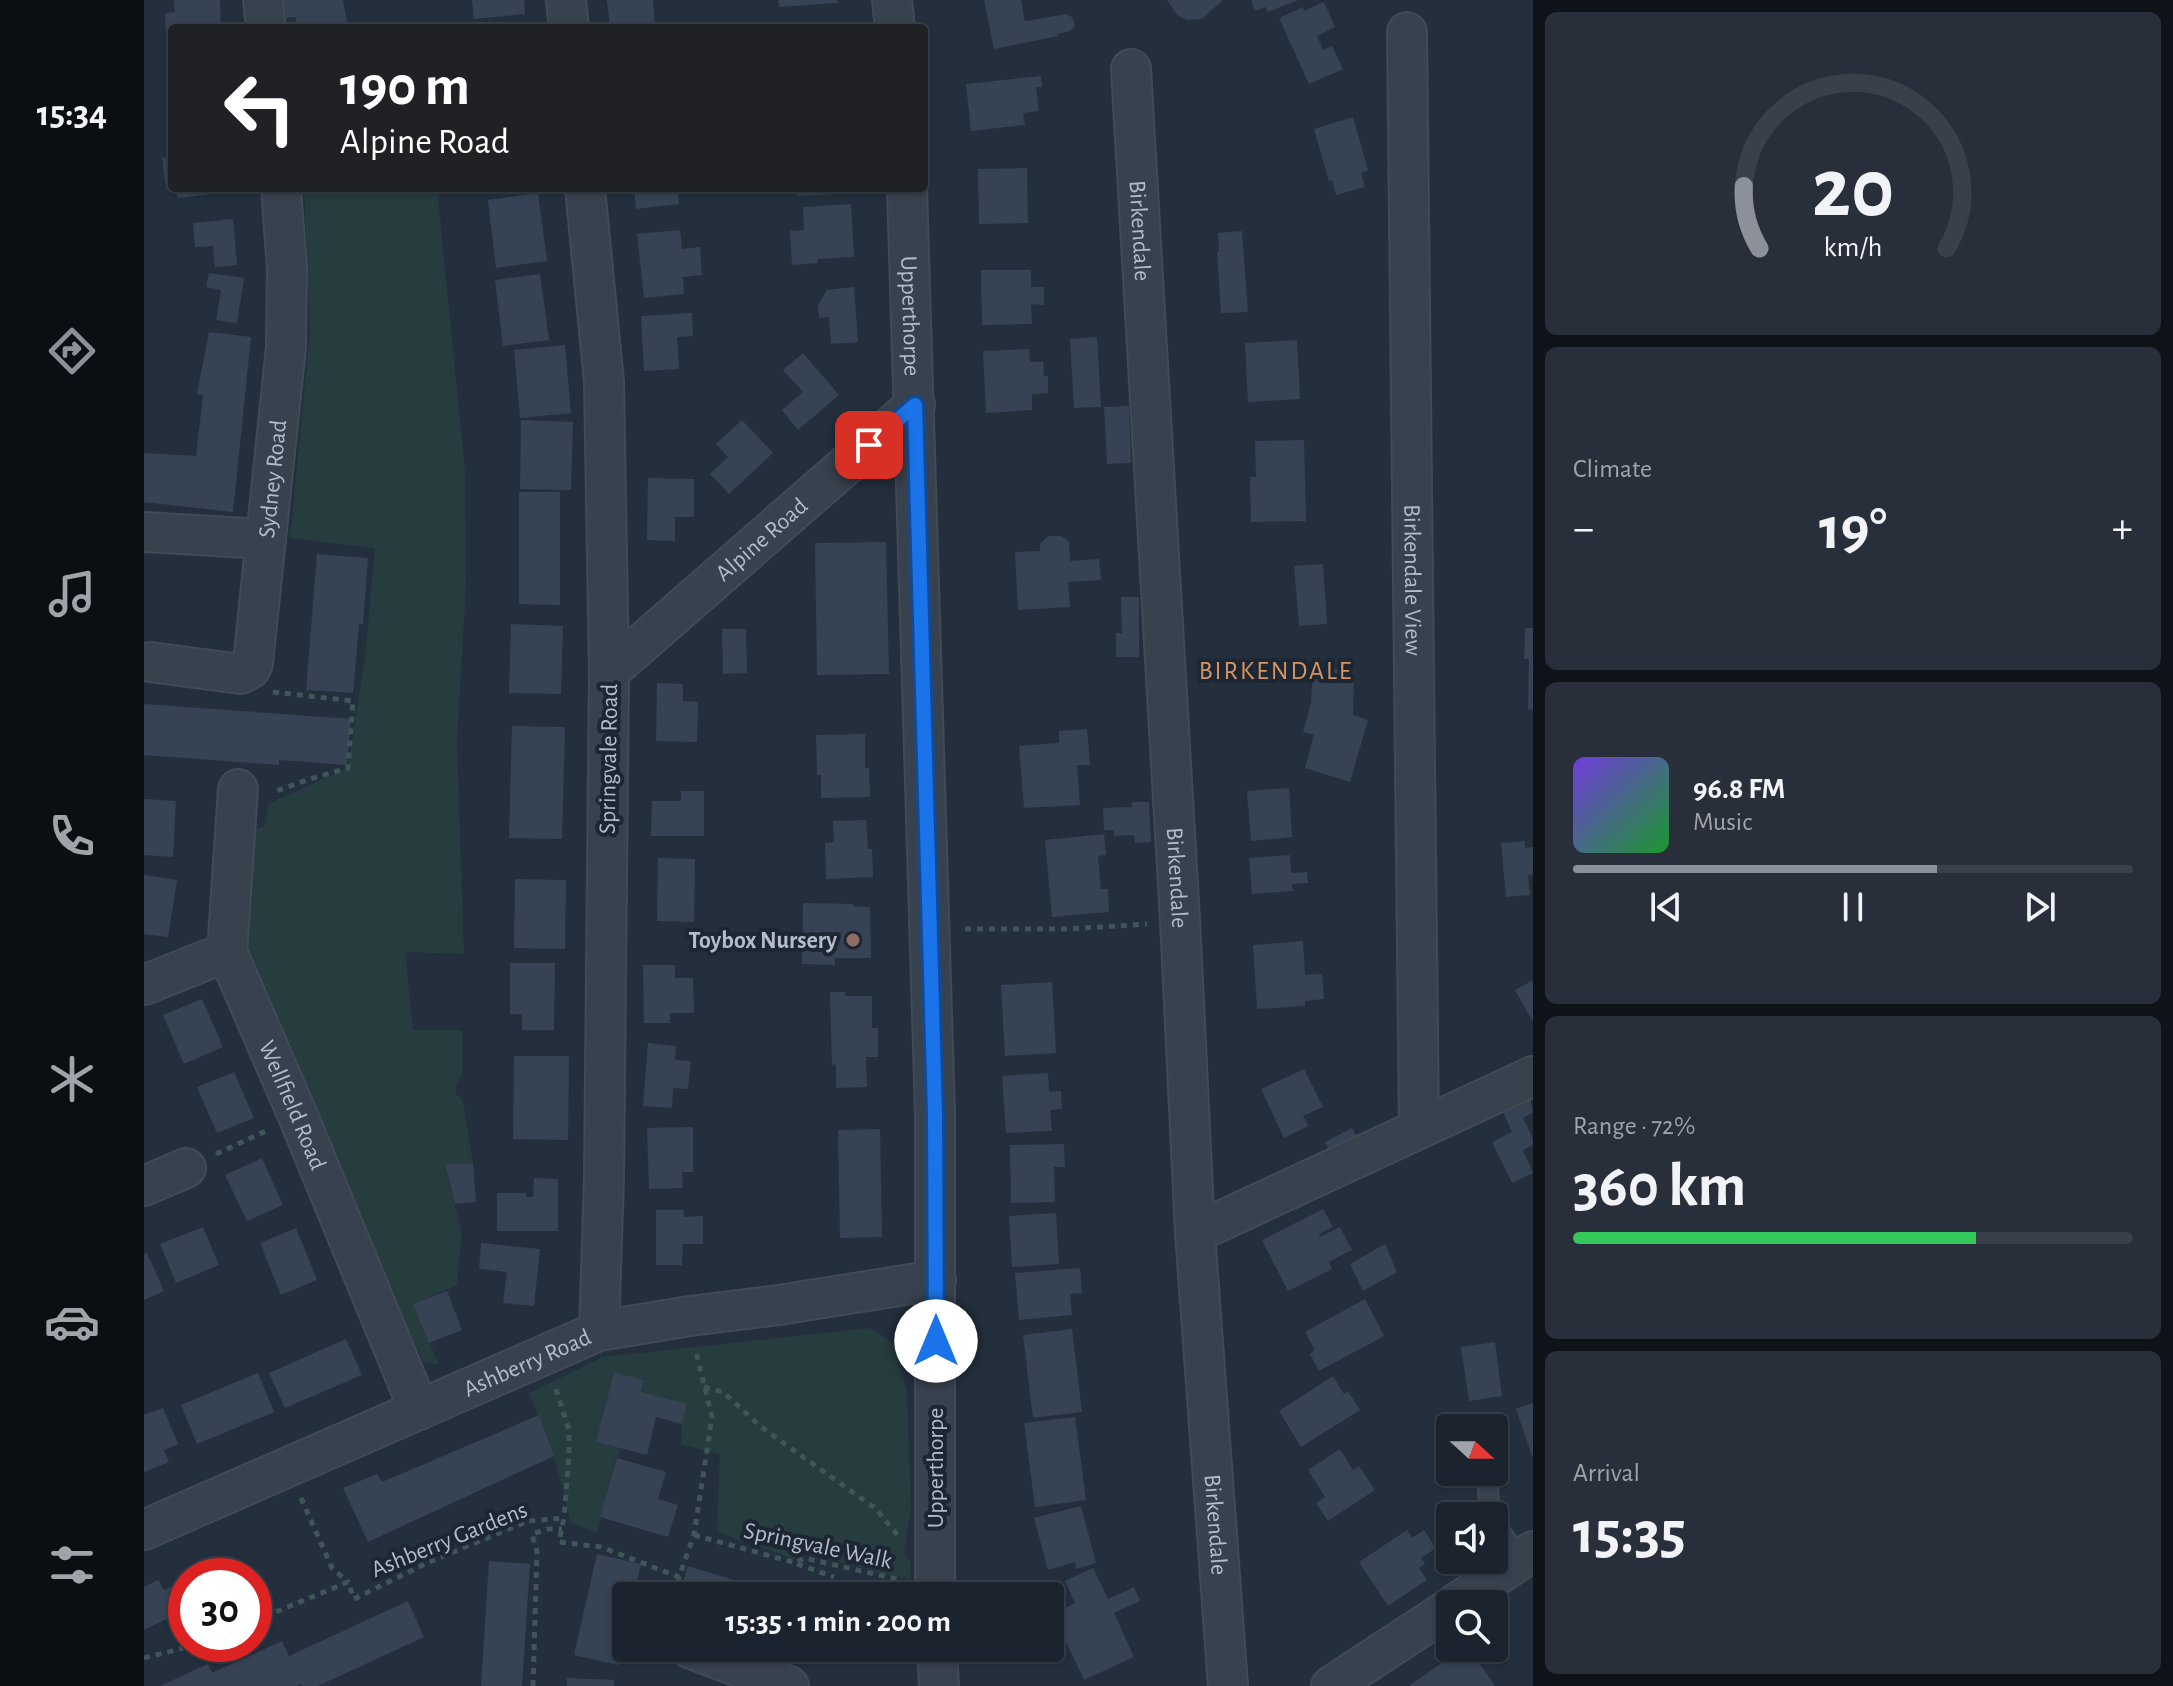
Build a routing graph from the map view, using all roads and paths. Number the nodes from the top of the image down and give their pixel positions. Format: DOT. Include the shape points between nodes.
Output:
graph roads {
  1 [pos="263,0"];
  2 [pos="566,0"];
  3 [pos="892,0"];
  4 [pos="266,24"];
  5 [pos="569,24"];
  6 [pos="895,24"];
  7 [pos="1407,32"];
  8 [pos="1131,69"];
  9 [pos="281,192"];
  10 [pos="585,192"];
  11 [pos="907,192"];
  12 [pos="915,405"];
  13 [pos="144,532"];
  14 [pos="266,539"];
  15 [pos="150,662"];
  16 [pos="253,663"];
  17 [pos="609,672"];
  18 [pos="237,798"];
  19 [pos="1180,920"];
  20 [pos="928,927"];
  21 [pos="227,952"];
  22 [pos="144,985"];
  23 [pos="1533,1076"];
  24 [pos="298,1116"];
  25 [pos="1419,1128"];
  26 [pos="186,1168"];
  27 [pos="144,1186"];
  28 [pos="1195,1233"];
  29 [pos="936,1280"];
  30 [pos="690,1316"];
  31 [pos="599,1331"];
  32 [pos="547,1355"];
  33 [pos="704,1387"];
  34 [pos="419,1410"];
  35 [pos="287,1468"];
  36 [pos="564,1518"];
  37 [pos="562,1529"];
  38 [pos="144,1530"];
  39 [pos="694,1535"];
  40 [pos="1508,1537"];
  41 [pos="1527,1555"];
  42 [pos="796,1563"];
  43 [pos="679,1577"];
  44 [pos="834,1577"];
  45 [pos="935,1579"];
  46 [pos="348,1582"];
  47 [pos="678,1582"];
  48 [pos="1476,1590"];
  49 [pos="272,1614"];
  50 [pos="1436,1617"];
  51 [pos="168,1652"];
  52 [pos="144,1658"];
  53 [pos="726,1662"];
  54 [pos="938,1662"];
  55 [pos="533,1686"];
  56 [pos="789,1686"];
  57 [pos="939,1686"];
  58 [pos="1228,1686"];
  59 [pos="1331,1686"];
  1 -- 4 [label="street"];
  2 -- 5 [label="street"];
  3 -- 6 [label="street"];
  7 -- 25 [label="street, Birkendale View"];
  8 -- 19 [label="street, Birkendale"];
  9 -- 14 [label="street, Sydney Road" via="286,347"];
  10 -- 17 [label="street, Springvale Road" via="604,382"];
  11 -- 12 [label="street, Upperthorpe"];
  12 -- 17 [label="street, Alpine Road"];
  12 -- 20 [label="street, Upperthorpe"];
  13 -- 14 [label="street"];
  14 -- 16 [label="street, Sydney Road"];
  15 -- 16 [label="street" via="241,674"];
  16 -- 18 [label="path" via="269,692 353,701 348,768"];
  17 -- 31 [label="street, Springvale Road"];
  18 -- 21 [label="street, Wellfield Road"];
  19 -- 20 [label="path" via="1068,929"];
  19 -- 28 [label="street, Birkendale"];
  20 -- 29 [label="street, Upperthorpe"];
  21 -- 22 [label="street"];
  21 -- 24 [label="street, Wellfield Road"];
  23 -- 25 [label="street"];
  24 -- 26 [label="path"];
  24 -- 34 [label="street, Wellfield Road"];
  25 -- 28 [label="street"];
  26 -- 27 [label="street"];
  28 -- 58 [label="street, Birkendale"];
  29 -- 30 [label="street, Ashberry Road"];
  29 -- 45 [label="street, Upperthorpe"];
  30 -- 31 [label="street, Ashberry Road"];
  30 -- 33 [label="path"];
  31 -- 32 [label="street, Ashberry Road"];
  32 -- 34 [label="street, Ashberry Road"];
  32 -- 36 [label="path" via="569,1430"];
  33 -- 39 [label="path" via="712,1417"];
  33 -- 45 [label="path" via="723,1392 761,1427 875,1508"];
  34 -- 35 [label="street, Ashberry Road"];
  35 -- 38 [label="street, Ashberry Road"];
  35 -- 46 [label="path" via="332,1568"];
  36 -- 37 [label="path, Ashberry Gardens"];
  36 -- 46 [label="path, Ashberry Gardens" via="528,1521 354,1599"];
  37 -- 43 [label="path, Ashberry Gardens" via="559,1542 601,1547"];
  37 -- 55 [label="path" via="532,1534 537,1552"];
  39 -- 42 [label="path, Springvale Walk"];
  39 -- 43 [label="path"];
  40 -- 41 [label="lane"];
  41 -- 48 [label="street"];
  42 -- 44 [label="path"];
  42 -- 45 [label="path, Springvale Walk" via="804,1558"];
  43 -- 47 [label="path"];
  46 -- 49 [label="path, Ashberry Gardens"];
  50 -- 59 [label="street"];
  51 -- 52 [label="path"];
  53 -- 56 [label="street"];
  54 -- 57 [label="street"];
}
